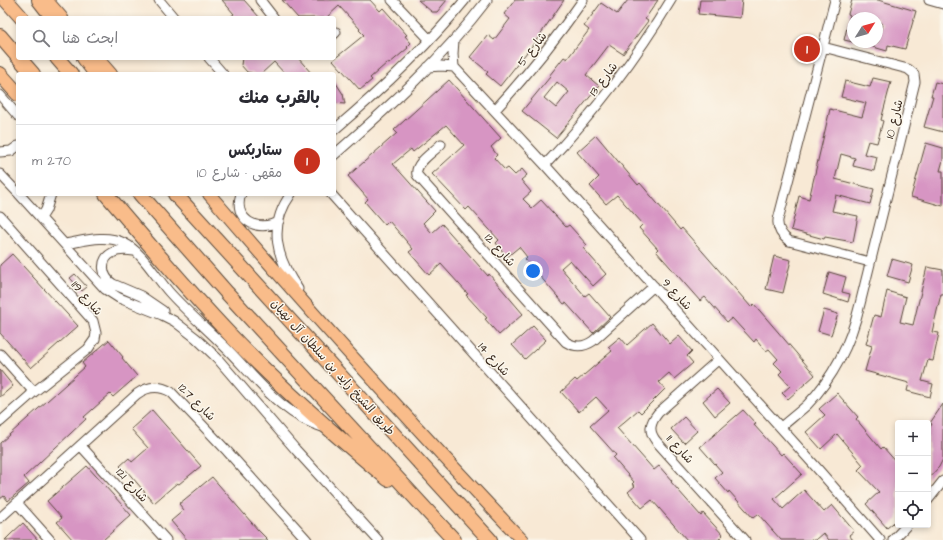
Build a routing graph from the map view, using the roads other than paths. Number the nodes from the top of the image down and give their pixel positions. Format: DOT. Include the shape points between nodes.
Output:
graph roads {
  1 [pos="6,0"];
  2 [pos="39,0"];
  3 [pos="46,0"];
  4 [pos="159,0"];
  5 [pos="260,0"];
  6 [pos="392,0"];
  7 [pos="465,0"];
  8 [pos="487,0"];
  9 [pos="583,0"];
  10 [pos="671,0"];
  11 [pos="835,0"];
  12 [pos="930,0"];
  13 [pos="943,4"];
  14 [pos="20,16"];
  15 [pos="51,16"];
  16 [pos="60,16"];
  17 [pos="172,16"];
  18 [pos="272,16"];
  19 [pos="0,36"];
  20 [pos="430,40"];
  21 [pos="454,40"];
  22 [pos="823,47"];
  23 [pos="16,54"];
  24 [pos="21,60"];
  25 [pos="59,60"];
  26 [pos="86,60"];
  27 [pos="99,60"];
  28 [pos="211,60"];
  29 [pos="428,67"];
  30 [pos="454,67"];
  31 [pos="31,72"];
  32 [pos="69,72"];
  33 [pos="94,72"];
  34 [pos="109,72"];
  35 [pos="221,72"];
  36 [pos="0,74"];
  37 [pos="16,92"];
  38 [pos="0,96"];
  39 [pos="495,110"];
  40 [pos="16,114"];
  41 [pos="336,128"];
  42 [pos="441,144"];
  43 [pos="16,147"];
  44 [pos="0,152"];
  45 [pos="336,153"];
  46 [pos="545,165"];
  47 [pos="0,174"];
  48 [pos="16,192"];
  49 [pos="20,196"];
  50 [pos="50,196"];
  51 [pos="108,196"];
  52 [pos="142,196"];
  53 [pos="177,196"];
  54 [pos="181,196"];
  55 [pos="211,196"];
  56 [pos="240,196"];
  57 [pos="290,196"];
  58 [pos="333,196"];
  59 [pos="190,211"];
  60 [pos="0,216"];
  61 [pos="41,218"];
  62 [pos="279,221"];
  63 [pos="64,244"];
  64 [pos="136,252"];
  65 [pos="870,262"];
  66 [pos="654,286"];
  67 [pos="316,315"];
  68 [pos="174,322"];
  69 [pos="0,354"];
  70 [pos="719,358"];
  71 [pos="34,392"];
  72 [pos="0,422"];
  73 [pos="781,427"];
  74 [pos="329,429"];
  75 [pos="81,446"];
  76 [pos="943,481"];
  77 [pos="931,496"];
  78 [pos="18,504"];
  79 [pos="421,504"];
  80 [pos="0,518"];
  81 [pos="904,528"];
  82 [pos="50,540"];
  83 [pos="166,540"];
  84 [pos="307,540"];
  85 [pos="378,540"];
  86 [pos="454,540"];
  87 [pos="490,540"];
  88 [pos="522,540"];
  89 [pos="640,540"];
  90 [pos="745,540"];
  91 [pos="880,540"];
  92 [pos="893,540"];
  1 -- 14 [label="highway"];
  2 -- 15 [label="highway"];
  3 -- 16 [label="main road"];
  4 -- 17 [label="street"];
  5 -- 18 [label="street"];
  6 -- 20 [label="street"];
  7 -- 20 [label="street"];
  8 -- 21 [label="street"];
  9 -- 39 [label="street, شارع 5" via="531,70"];
  10 -- 46 [label="street, شارع 13" via="608,94"];
  11 -- 22 [label="street"];
  12 -- 13 [label="street"];
  19 -- 23 [label="highway"];
  20 -- 41 [label="street"];
  21 -- 29 [label="street"];
  21 -- 30 [label="street"];
  22 -- 65 [label="street" via="778,226 788,241"];
  22 -- 65 [label="street, شارع 10" via="908,69 915,78"];
  24 -- 31 [label="highway"];
  25 -- 32 [label="highway"];
  26 -- 33 [label="highway"];
  27 -- 34 [label="main road"];
  28 -- 35 [label="street"];
  29 -- 30 [label="street"];
  29 -- 45 [label="street"];
  30 -- 39 [label="street, شارع 9"];
  36 -- 37 [label="highway"];
  38 -- 40 [label="street"];
  39 -- 46 [label="street, شارع 9"];
  42 -- 66 [label="street, شارع 12" via="419,166 418,175 566,342 579,346 587,345"];
  43 -- 44 [label="street" via="11,151"];
  46 -- 66 [label="street, شارع 9"];
  47 -- 48 [label="street"];
  49 -- 61 [label="street"];
  50 -- 61 [label="street"];
  51 -- 74 [label="highway" via="239,344"];
  52 -- 79 [label="highway" via="227,293"];
  53 -- 59 [label="highway, طريق الشيخ زايد بن سلطان آل نهيان"];
  54 -- 59 [label="highway"];
  55 -- 67 [label="main road"];
  56 -- 62 [label="street" via="239,208 248,221 263,227"];
  57 -- 62 [label="street"];
  58 -- 89 [label="street, شارع 14"];
  59 -- 87 [label="highway, طريق الشيخ زايد بن سلطان آل نهيان"];
  60 -- 71 [label="street, شارع 119" via="95,326 95,339 88,349"];
  61 -- 63 [label="street"];
  62 -- 67 [label="street" via="277,242 282,262"];
  63 -- 64 [label="street" via="108,238 123,243"];
  63 -- 68 [label="street" via="99,284 112,294"];
  64 -- 68 [label="street" via="120,250 109,255 104,265 106,278 150,302"];
  64 -- 74 [label="street" via="171,294 276,401 301,419"];
  65 -- 73 [label="street, شارع 10" via="856,322 837,364 806,405"];
  66 -- 70 [label="street, شارع 9"];
  67 -- 88 [label="main road" via="409,420"];
  68 -- 85 [label="street" via="217,358"];
  69 -- 71 [label="street"];
  70 -- 73 [label="street, شارع 9"];
  70 -- 90 [label="street, شارع 11" via="658,413 652,422 651,432 656,441"];
  71 -- 72 [label="street, شارع 119"];
  73 -- 91 [label="street, شارع 9"];
  74 -- 79 [label="highway"];
  75 -- 78 [label="street, شارع 127"];
  75 -- 83 [label="street, شارع 121"];
  75 -- 84 [label="street, شارع 127" via="143,390 150,387 164,388 171,392 220,443"];
  76 -- 77 [label="street"];
  78 -- 80 [label="street, شارع 127"];
  78 -- 82 [label="street"];
  79 -- 86 [label="highway"];
  81 -- 92 [label="street"];
}
